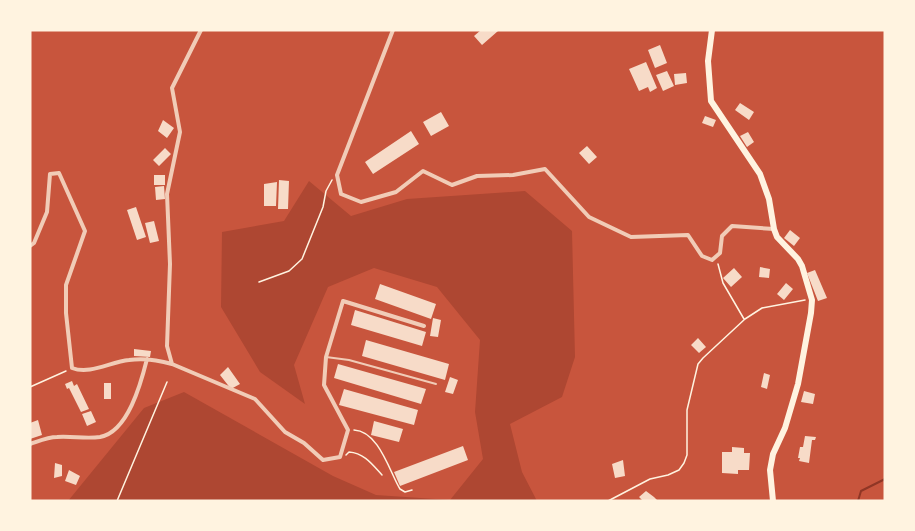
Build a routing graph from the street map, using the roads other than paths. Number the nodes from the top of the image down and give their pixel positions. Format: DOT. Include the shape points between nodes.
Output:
graph roads {
  1 [pos="201,30"];
  2 [pos="393,30"];
  3 [pos="712,30"];
  4 [pos="774,229"];
  5 [pos="30,246"];
  6 [pos="424,326"];
  7 [pos="326,357"];
  8 [pos="147,359"];
  9 [pos="172,364"];
  10 [pos="436,384"];
  11 [pos="30,444"];
  12 [pos="773,501"];
  1 -- 9 [label="street" via="172,88 180,132 168,194 168,346"];
  2 -- 4 [label="street" via="337,175 342,194 361,202 396,192 423,171 452,185 477,176 544,169 589,217 631,237 688,235 702,256 712,260 720,253 722,236 732,226"];
  3 -- 4 [label="main road" via="708,61 711,101 763,182"];
  4 -- 12 [label="main road" via="802,266 812,300 798,384 773,454"];
  5 -- 8 [label="street" via="47,212 50,174 59,173 86,231 66,285 72,368 94,369"];
  6 -- 7 [label="street" via="343,301"];
  7 -- 9 [label="street" via="324,385 348,430 340,457 322,460 304,442 285,432 255,399"];
  7 -- 10 [label="lane"];
  8 -- 9 [label="street"];
  8 -- 11 [label="street" via="127,413 113,432 98,437 55,436"];
}
